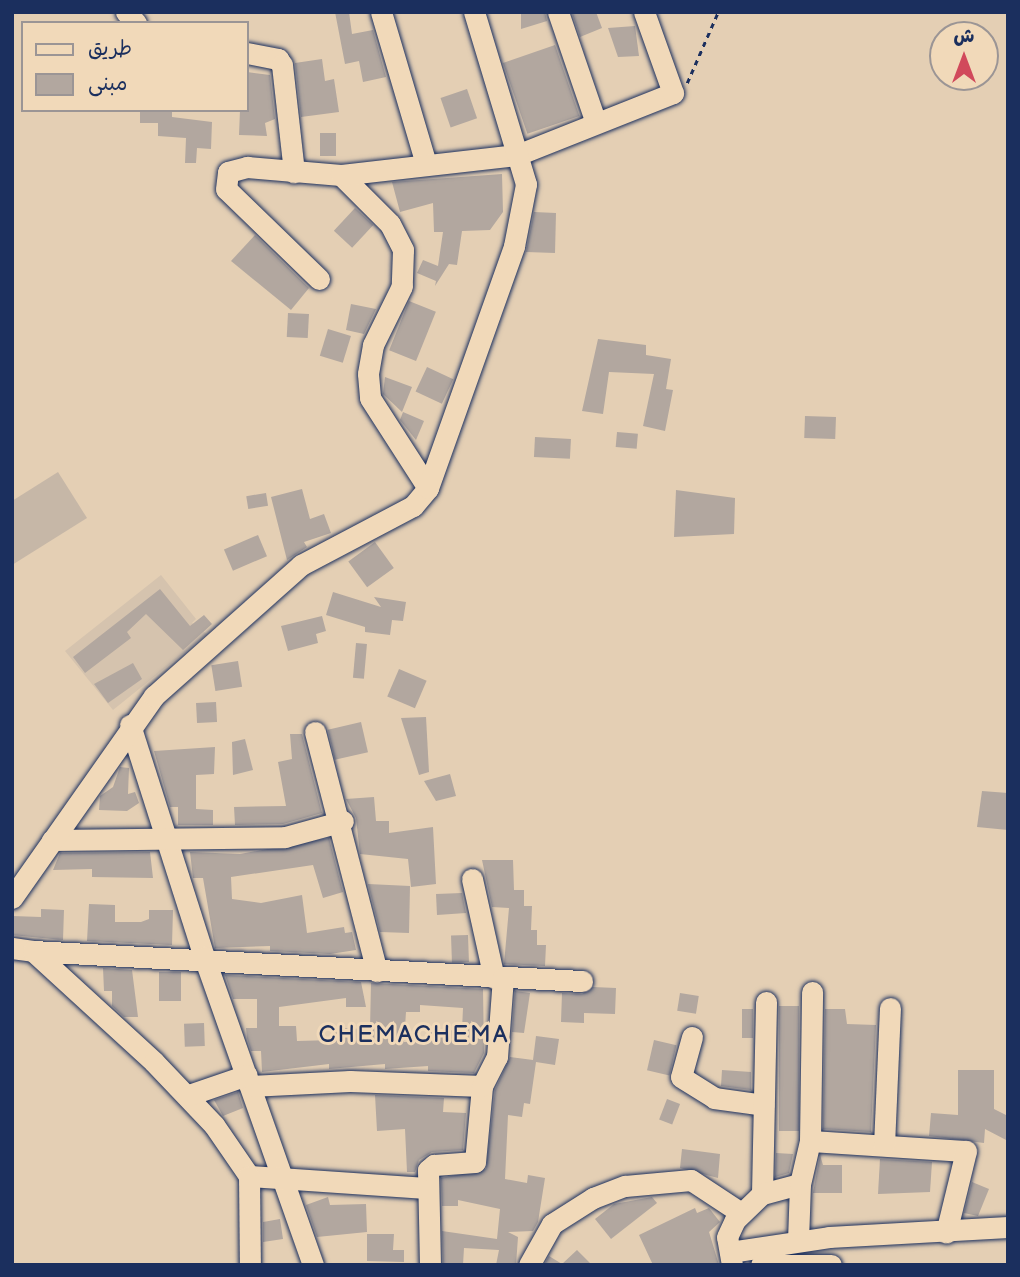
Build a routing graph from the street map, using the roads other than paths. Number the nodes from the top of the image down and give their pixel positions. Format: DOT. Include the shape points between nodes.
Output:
graph roads {
  1 [pos="381,12"];
  2 [pos="474,12"];
  3 [pos="558,12"];
  4 [pos="644,12"];
  5 [pos="248,53"];
  6 [pos="596,122"];
  7 [pos="517,155"];
  8 [pos="426,164"];
  9 [pos="294,172"];
  10 [pos="341,175"];
  11 [pos="319,279"];
  12 [pos="428,488"];
  13 [pos="130,725"];
  14 [pos="315,732"];
  15 [pos="343,821"];
  16 [pos="52,840"];
  17 [pos="167,842"];
  18 [pos="472,879"];
  19 [pos="12,898"];
  20 [pos="22,950"];
  21 [pos="204,957"];
  22 [pos="377,971"];
  23 [pos="498,978"];
  24 [pos="582,981"];
  25 [pos="812,992"];
  26 [pos="766,1002"];
  27 [pos="890,1008"];
  28 [pos="692,1037"];
  29 [pos="249,1080"];
  30 [pos="482,1086"];
  31 [pos="188,1095"];
  32 [pos="764,1105"];
  33 [pos="810,1141"];
  34 [pos="884,1145"];
  35 [pos="248,1176"];
  36 [pos="284,1177"];
  37 [pos="800,1184"];
  38 [pos="427,1188"];
  39 [pos="762,1194"];
  40 [pos="741,1213"];
  41 [pos="1008,1227"];
  42 [pos="946,1233"];
  43 [pos="797,1241"];
  44 [pos="731,1258"];
  45 [pos="250,1265"];
  46 [pos="313,1265"];
  47 [pos="430,1265"];
  48 [pos="529,1265"];
  49 [pos="761,1265"];
  50 [pos="831,1265"];
  1 -- 8 [label="street"];
  2 -- 7 [label="street"];
  3 -- 6 [label="street"];
  4 -- 6 [label="street" via="673,93"];
  5 -- 9 [label="street" via="278,59 282,65"];
  6 -- 7 [label="street"];
  7 -- 8 [label="street"];
  7 -- 12 [label="street" via="526,184 522,218"];
  8 -- 10 [label="street"];
  9 -- 10 [label="street"];
  9 -- 11 [label="street" via="236,167 224,180 234,198"];
  10 -- 12 [label="street" via="390,223 403,250 402,286 373,345 370,398"];
  12 -- 13 [label="street" via="413,506 302,565 215,638"];
  13 -- 16 [label="street"];
  13 -- 17 [label="street"];
  14 -- 15 [label="street"];
  15 -- 17 [label="street" via="285,837"];
  15 -- 22 [label="street"];
  16 -- 17 [label="street"];
  16 -- 19 [label="street"];
  17 -- 21 [label="street"];
  18 -- 23 [label="street"];
  20 -- 21 [label="street"];
  20 -- 31 [label="street"];
  21 -- 22 [label="street"];
  21 -- 29 [label="street"];
  22 -- 23 [label="street"];
  23 -- 24 [label="street"];
  23 -- 30 [label="street" via="497,1057"];
  25 -- 33 [label="street"];
  26 -- 32 [label="street"];
  27 -- 34 [label="street"];
  28 -- 32 [label="street" via="681,1077 714,1098"];
  29 -- 30 [label="street"];
  29 -- 31 [label="street"];
  29 -- 36 [label="street"];
  30 -- 38 [label="street" via="474,1164 434,1165"];
  31 -- 35 [label="street"];
  32 -- 39 [label="street"];
  33 -- 34 [label="street"];
  33 -- 37 [label="street"];
  34 -- 42 [label="street" via="968,1154"];
  35 -- 36 [label="street"];
  35 -- 45 [label="street"];
  36 -- 38 [label="street"];
  36 -- 46 [label="street"];
  37 -- 39 [label="street"];
  37 -- 43 [label="street"];
  38 -- 47 [label="street"];
  39 -- 40 [label="street"];
  40 -- 44 [label="street" via="729,1227"];
  40 -- 48 [label="street" via="691,1180 625,1186 552,1224"];
  41 -- 42 [label="street"];
  42 -- 43 [label="street"];
  43 -- 44 [label="street"];
  49 -- 50 [label="street"];
}
